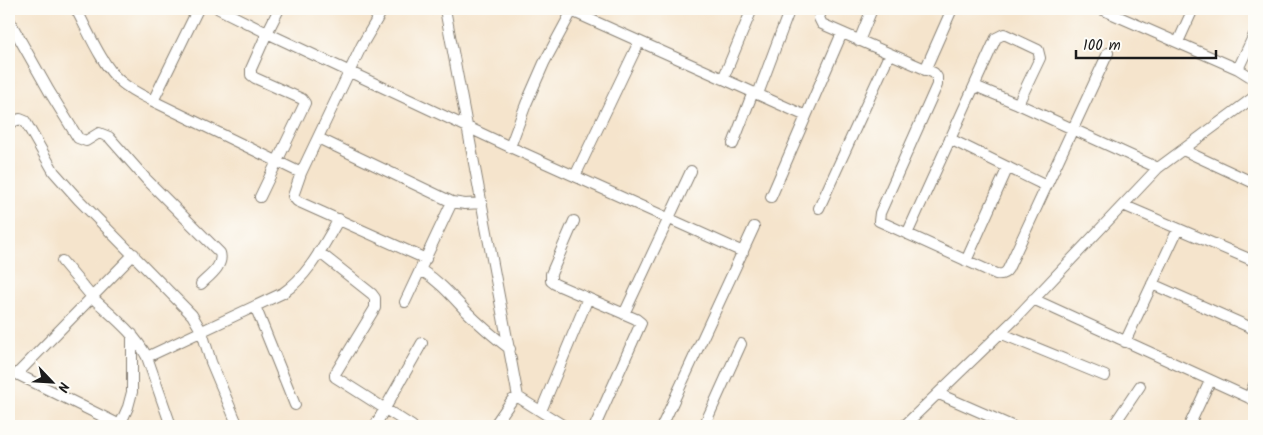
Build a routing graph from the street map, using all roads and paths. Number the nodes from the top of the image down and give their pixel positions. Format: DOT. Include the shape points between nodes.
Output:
graph roads {
  1 [pos="76,9"];
  2 [pos="198,9"];
  3 [pos="219,9"];
  4 [pos="279,9"];
  5 [pos="384,9"];
  6 [pos="446,9"];
  7 [pos="752,9"];
  8 [pos="822,9"];
  9 [pos="872,9"];
  10 [pos="952,9"];
  11 [pos="1101,9"];
  12 [pos="1193,9"];
  13 [pos="570,10"];
  14 [pos="1118,12"];
  15 [pos="788,14"];
  16 [pos="9,20"];
  17 [pos="267,33"];
  18 [pos="842,33"];
  19 [pos="1254,36"];
  20 [pos="859,41"];
  21 [pos="639,42"];
  22 [pos="1178,42"];
  23 [pos="1108,53"];
  24 [pos="889,55"];
  25 [pos="1238,69"];
  26 [pos="925,70"];
  27 [pos="349,72"];
  28 [pos="723,79"];
  29 [pos="1254,79"];
  30 [pos="975,86"];
  31 [pos="756,93"];
  32 [pos="1254,98"];
  33 [pos="153,101"];
  34 [pos="1018,104"];
  35 [pos="806,116"];
  36 [pos="9,122"];
  37 [pos="469,127"];
  38 [pos="1072,129"];
  39 [pos="318,138"];
  40 [pos="950,139"];
  41 [pos="733,144"];
  42 [pos="510,147"];
  43 [pos="1183,150"];
  44 [pos="277,163"];
  45 [pos="1008,167"];
  46 [pos="1158,168"];
  47 [pos="691,171"];
  48 [pos="301,173"];
  49 [pos="575,176"];
  50 [pos="1254,183"];
  51 [pos="1046,186"];
  52 [pos="260,197"];
  53 [pos="770,197"];
  54 [pos="452,202"];
  55 [pos="482,203"];
  56 [pos="1123,205"];
  57 [pos="820,208"];
  58 [pos="668,218"];
  59 [pos="338,219"];
  60 [pos="574,221"];
  61 [pos="754,228"];
  62 [pos="1178,228"];
  63 [pos="906,234"];
  64 [pos="320,252"];
  65 [pos="744,252"];
  66 [pos="134,254"];
  67 [pos="426,260"];
  68 [pos="62,261"];
  69 [pos="966,261"];
  70 [pos="1254,261"];
  71 [pos="421,270"];
  72 [pos="201,284"];
  73 [pos="1152,284"];
  74 [pos="92,297"];
  75 [pos="588,298"];
  76 [pos="1033,299"];
  77 [pos="405,302"];
  78 [pos="255,306"];
  79 [pos="624,314"];
  80 [pos="1254,329"];
  81 [pos="202,332"];
  82 [pos="1000,333"];
  83 [pos="132,334"];
  84 [pos="1125,342"];
  85 [pos="422,344"];
  86 [pos="741,344"];
  87 [pos="510,349"];
  88 [pos="147,357"];
  89 [pos="13,373"];
  90 [pos="1105,376"];
  91 [pos="1210,381"];
  92 [pos="1254,385"];
  93 [pos="1140,386"];
  94 [pos="939,394"];
  95 [pos="518,397"];
  96 [pos="1252,399"];
  97 [pos="296,405"];
  98 [pos="384,410"];
  99 [pos="541,411"];
  100 [pos="120,426"];
  101 [pos="171,426"];
  102 [pos="238,426"];
  103 [pos="375,426"];
  104 [pos="412,426"];
  105 [pos="494,426"];
  106 [pos="564,426"];
  107 [pos="595,426"];
  108 [pos="662,426"];
  109 [pos="704,426"];
  110 [pos="904,426"];
  111 [pos="1012,426"];
  112 [pos="1113,426"];
  113 [pos="1189,426"];
  1 -- 33 [label="street" via="118,80"];
  2 -- 33 [label="street"];
  3 -- 17 [label="street"];
  4 -- 17 [label="street"];
  5 -- 27 [label="street"];
  6 -- 37 [label="street"];
  7 -- 28 [label="street"];
  8 -- 18 [label="street" via="820,22"];
  9 -- 20 [label="street"];
  10 -- 26 [label="street"];
  11 -- 14 [label="street"];
  12 -- 22 [label="street"];
  13 -- 21 [label="street"];
  13 -- 42 [label="street" via="526,104"];
  14 -- 22 [label="street"];
  15 -- 31 [label="street"];
  16 -- 72 [label="street" via="78,138 86,141 99,133 109,137 220,253 218,267"];
  17 -- 27 [label="street"];
  17 -- 44 [label="street" via="251,75 305,103"];
  18 -- 20 [label="street"];
  18 -- 35 [label="street"];
  19 -- 25 [label="street"];
  20 -- 24 [label="street"];
  21 -- 28 [label="street"];
  21 -- 49 [label="street"];
  22 -- 25 [label="street"];
  23 -- 38 [label="street"];
  24 -- 26 [label="street"];
  24 -- 57 [label="street"];
  25 -- 29 [label="street"];
  26 -- 63 [label="street" via="937,76 937,85 879,218 882,224"];
  27 -- 37 [label="street"];
  27 -- 39 [label="street"];
  28 -- 31 [label="street"];
  30 -- 34 [label="street"];
  30 -- 34 [label="street" via="996,38 1004,34 1040,53"];
  30 -- 40 [label="street"];
  31 -- 35 [label="street"];
  31 -- 41 [label="street"];
  32 -- 43 [label="street"];
  33 -- 44 [label="street"];
  34 -- 38 [label="street"];
  35 -- 53 [label="street"];
  36 -- 66 [label="street" via="25,121 54,172"];
  37 -- 42 [label="street"];
  37 -- 55 [label="street"];
  38 -- 46 [label="street"];
  38 -- 51 [label="street"];
  39 -- 48 [label="street"];
  39 -- 54 [label="street"];
  40 -- 45 [label="street"];
  40 -- 63 [label="street"];
  42 -- 49 [label="street"];
  43 -- 46 [label="street"];
  43 -- 50 [label="street"];
  44 -- 48 [label="street"];
  44 -- 52 [label="street"];
  45 -- 51 [label="street"];
  45 -- 69 [label="street"];
  46 -- 56 [label="street"];
  47 -- 58 [label="street"];
  48 -- 59 [label="street" via="293,192 294,199"];
  49 -- 58 [label="street"];
  51 -- 69 [label="street" via="1005,273 996,274"];
  54 -- 55 [label="street"];
  54 -- 67 [label="street"];
  55 -- 87 [label="street"];
  56 -- 62 [label="street"];
  56 -- 76 [label="street"];
  58 -- 65 [label="street"];
  58 -- 79 [label="street"];
  59 -- 64 [label="street"];
  59 -- 67 [label="street"];
  60 -- 75 [label="street" via="550,278 555,284"];
  61 -- 65 [label="street"];
  62 -- 70 [label="street"];
  62 -- 73 [label="street"];
  63 -- 69 [label="street"];
  64 -- 78 [label="street" via="293,286"];
  64 -- 98 [label="street" via="375,298 375,308 335,376"];
  65 -- 108 [label="street"];
  66 -- 74 [label="street"];
  66 -- 81 [label="street" via="187,308"];
  67 -- 71 [label="street"];
  68 -- 74 [label="street"];
  71 -- 77 [label="street"];
  71 -- 87 [label="street" via="444,286 466,311"];
  73 -- 80 [label="street"];
  73 -- 84 [label="street"];
  74 -- 83 [label="street"];
  74 -- 89 [label="street"];
  75 -- 79 [label="street"];
  75 -- 99 [label="street"];
  76 -- 82 [label="street"];
  76 -- 84 [label="street"];
  78 -- 81 [label="street"];
  78 -- 97 [label="street"];
  79 -- 107 [label="street" via="640,321 641,326"];
  81 -- 88 [label="street"];
  81 -- 102 [label="street"];
  82 -- 90 [label="street"];
  82 -- 94 [label="street"];
  83 -- 88 [label="street"];
  83 -- 100 [label="street" via="132,392"];
  84 -- 91 [label="street"];
  85 -- 98 [label="street"];
  86 -- 109 [label="street"];
  87 -- 95 [label="street"];
  88 -- 101 [label="street"];
  89 -- 100 [label="street"];
  91 -- 96 [label="street"];
  91 -- 113 [label="street"];
  92 -- 96 [label="street"];
  93 -- 112 [label="street"];
  94 -- 110 [label="street"];
  94 -- 111 [label="street"];
  95 -- 99 [label="street"];
  95 -- 105 [label="street" via="512,400"];
  98 -- 103 [label="street"];
  98 -- 104 [label="street"];
  99 -- 106 [label="street"];
}
